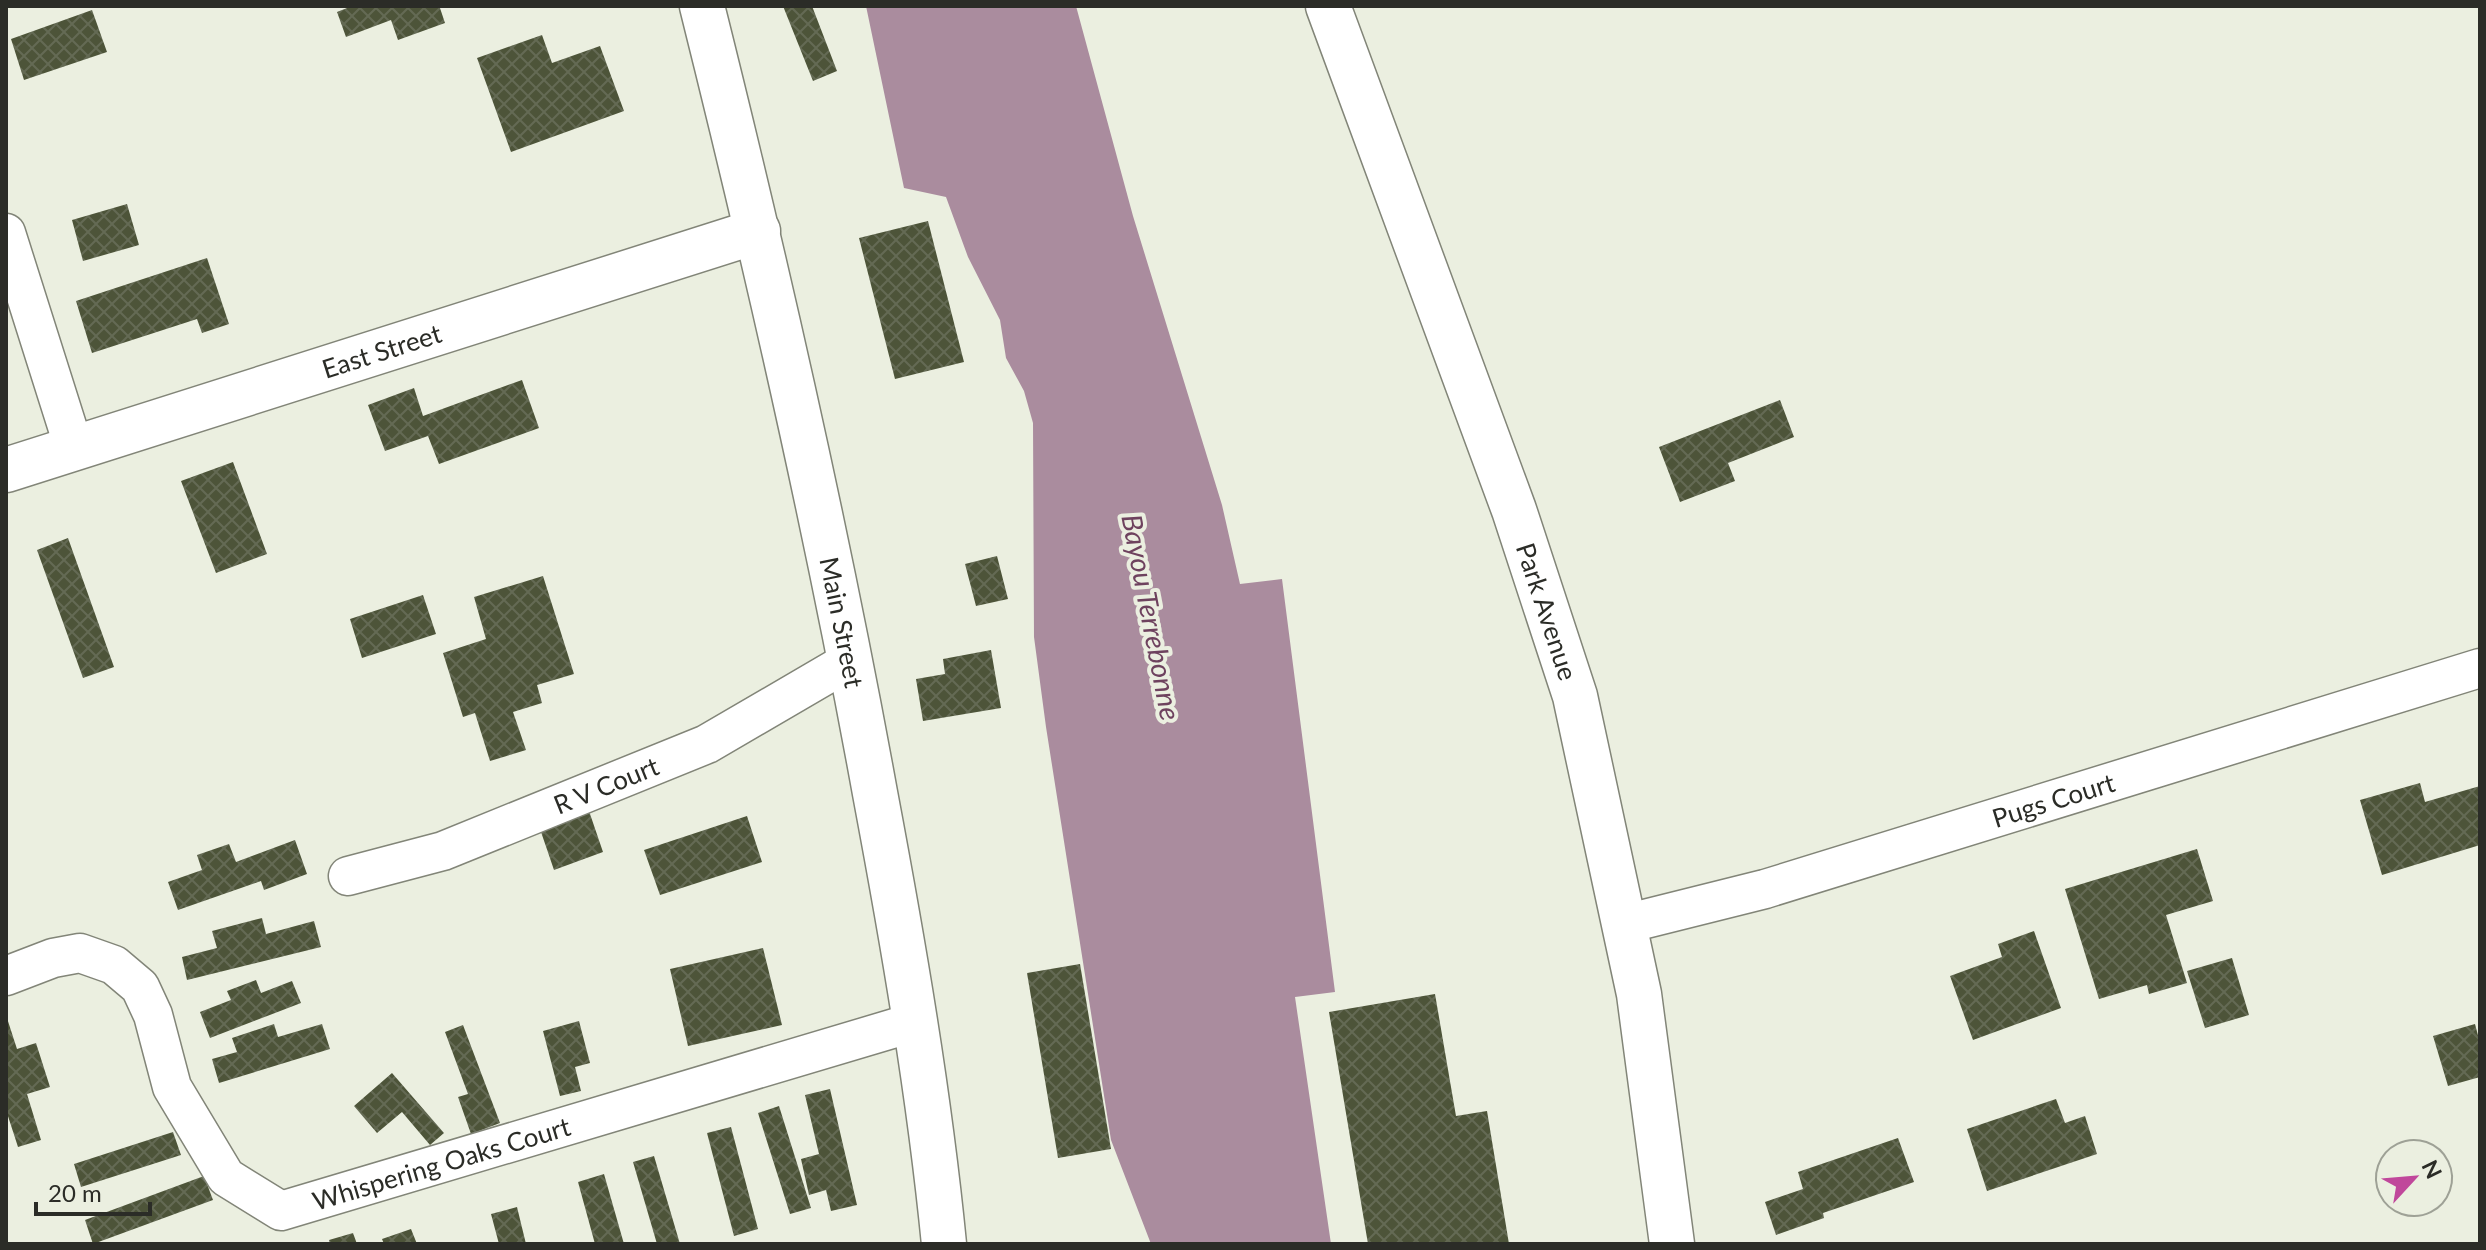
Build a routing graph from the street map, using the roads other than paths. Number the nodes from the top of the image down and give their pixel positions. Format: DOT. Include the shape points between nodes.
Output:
graph roads {
  1 [pos="702,6"];
  2 [pos="1328,6"];
  3 [pos="758,231"];
  4 [pos="6,233"];
  5 [pos="74,448"];
  6 [pos="6,470"];
  7 [pos="851,660"];
  8 [pos="2480,668"];
  9 [pos="348,876"];
  10 [pos="1625,924"];
  11 [pos="6,976"];
  12 [pos="915,1022"];
  13 [pos="944,1244"];
  14 [pos="1672,1244"];
  1 -- 3 [label="main road, Main Street"];
  2 -- 10 [label="main road, Park Avenue" via="1514,510 1575,696"];
  3 -- 5 [label="main road, East Street"];
  3 -- 7 [label="main road, Main Street"];
  4 -- 5 [label="street"];
  5 -- 6 [label="main road, East Street"];
  7 -- 9 [label="street, R V Court" via="707,744 443,851"];
  7 -- 12 [label="main road, Main Street"];
  8 -- 10 [label="street, Pugs Court" via="1765,889"];
  10 -- 14 [label="main road, Park Avenue"];
  11 -- 12 [label="street, Whispering Oaks Court" via="80,953 114,965 140,987 172,1087 226,1177 281,1211"];
  12 -- 13 [label="main road, Main Street"];
}
